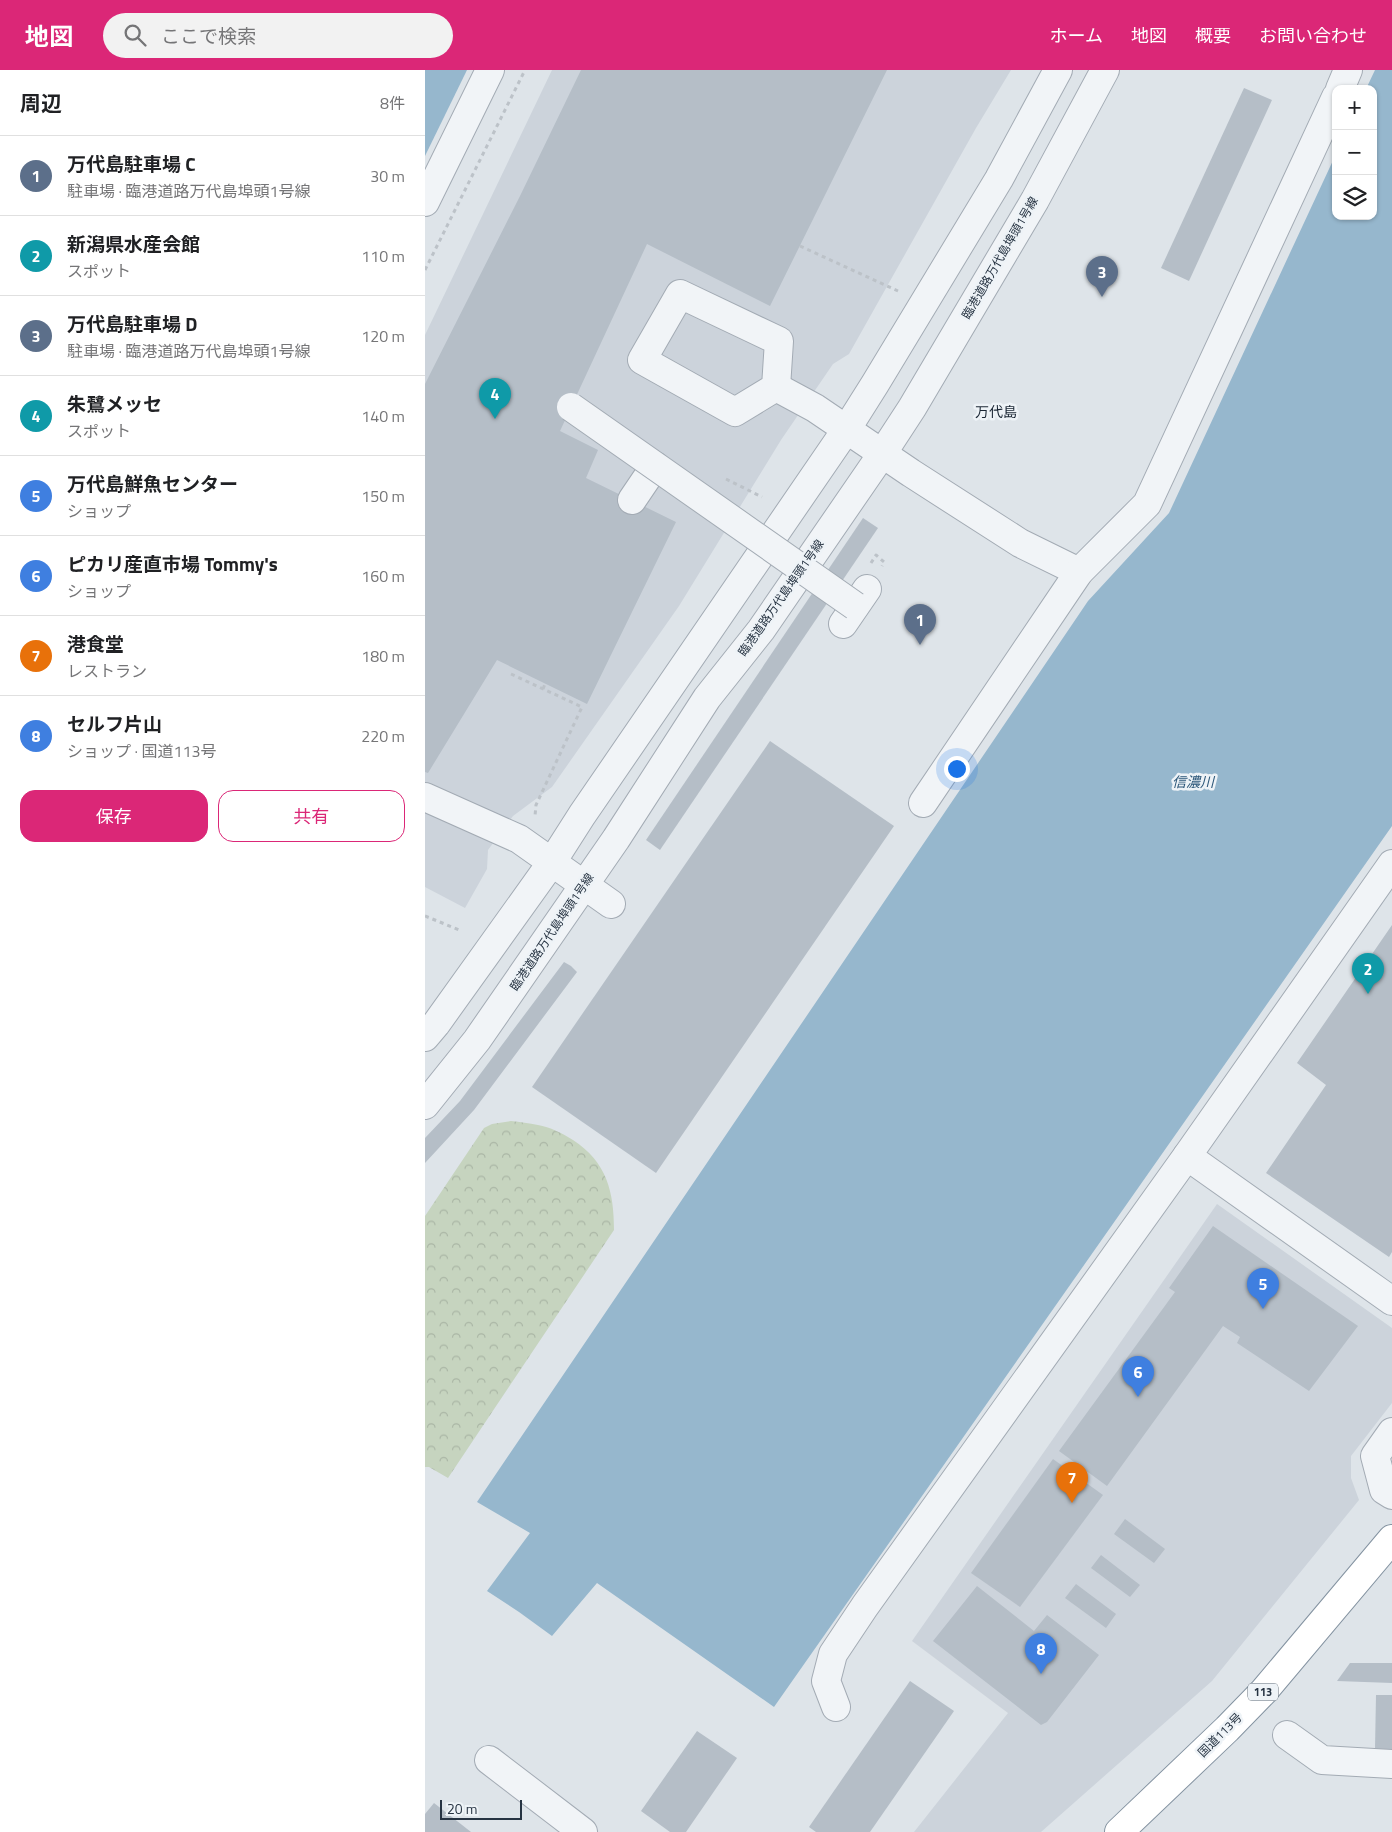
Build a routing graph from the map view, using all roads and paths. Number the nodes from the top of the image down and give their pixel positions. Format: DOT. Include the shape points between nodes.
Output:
graph roads {
  1 [pos="490,70"];
  2 [pos="525,70"];
  3 [pos="1058,70"];
  4 [pos="1105,70"];
  5 [pos="1348,70"];
  6 [pos="1342,85"];
  7 [pos="1332,106"];
  8 [pos="425,202"];
  9 [pos="799,246"];
  10 [pos="425,270"];
  11 [pos="898,291"];
  12 [pos="776,387"];
  13 [pos="571,407"];
  14 [pos="845,430"];
  15 [pos="882,454"];
  16 [pos="655,466"];
  17 [pos="632,500"];
  18 [pos="1079,572"];
  19 [pos="855,606"];
  20 [pos="511,674"];
  21 [pos="545,684"];
  22 [pos="543,689"];
  23 [pos="425,797"];
  24 [pos="923,803"];
  25 [pos="535,816"];
  26 [pos="552,862"];
  27 [pos="1392,864"];
  28 [pos="584,885"];
  29 [pos="611,904"];
  30 [pos="425,916"];
  31 [pos="462,931"];
  32 [pos="425,1037"];
  33 [pos="425,1105"];
  34 [pos="1187,1156"];
  35 [pos="1392,1301"];
  36 [pos="1392,1432"];
  37 [pos="1392,1495"];
  38 [pos="1392,1539"];
  39 [pos="836,1707"];
  40 [pos="1287,1735"];
  41 [pos="489,1760"];
  42 [pos="1392,1764"];
  43 [pos="583,1832"];
  44 [pos="1119,1832"];
  1 -- 8 [label="street"];
  2 -- 10 [label="path"];
  3 -- 14 [label="street" via="999,179"];
  4 -- 15 [label="street, 臨港道路万代島埠頭1号線" via="1035,200"];
  5 -- 6 [label="street"];
  7 -- 18 [label="street" via="1147,504"];
  9 -- 11 [label="path"];
  12 -- 12 [label="street" via="735,412 642,360 680,294 779,342"];
  12 -- 14 [label="street" via="815,408"];
  13 -- 16 [label="street, bridge"];
  14 -- 15 [label="street"];
  14 -- 26 [label="street"];
  15 -- 18 [label="street" via="1020,543"];
  15 -- 28 [label="street, 臨港道路万代島埠頭1号線" via="761,630 707,698"];
  16 -- 17 [label="street"];
  16 -- 19 [label="street, bridge"];
  18 -- 24 [label="street"];
  20 -- 22 [label="path"];
  21 -- 22 [label="path"];
  22 -- 25 [label="path" via="582,706 535,805"];
  23 -- 26 [label="street" via="519,839"];
  26 -- 28 [label="street"];
  26 -- 32 [label="street"];
  27 -- 34 [label="street"];
  28 -- 29 [label="street"];
  28 -- 33 [label="street, 臨港道路万代島埠頭1号線" via="477,1040"];
  30 -- 31 [label="path"];
  34 -- 35 [label="street"];
  34 -- 39 [label="street" via="833,1654 826,1682"];
  36 -- 37 [label="street" via="1375,1456 1385,1490"];
  38 -- 44 [label="highway, 国道113号 / 113" via="1264,1691"];
  40 -- 42 [label="street" via="1322,1760"];
  41 -- 43 [label="street"];
}
